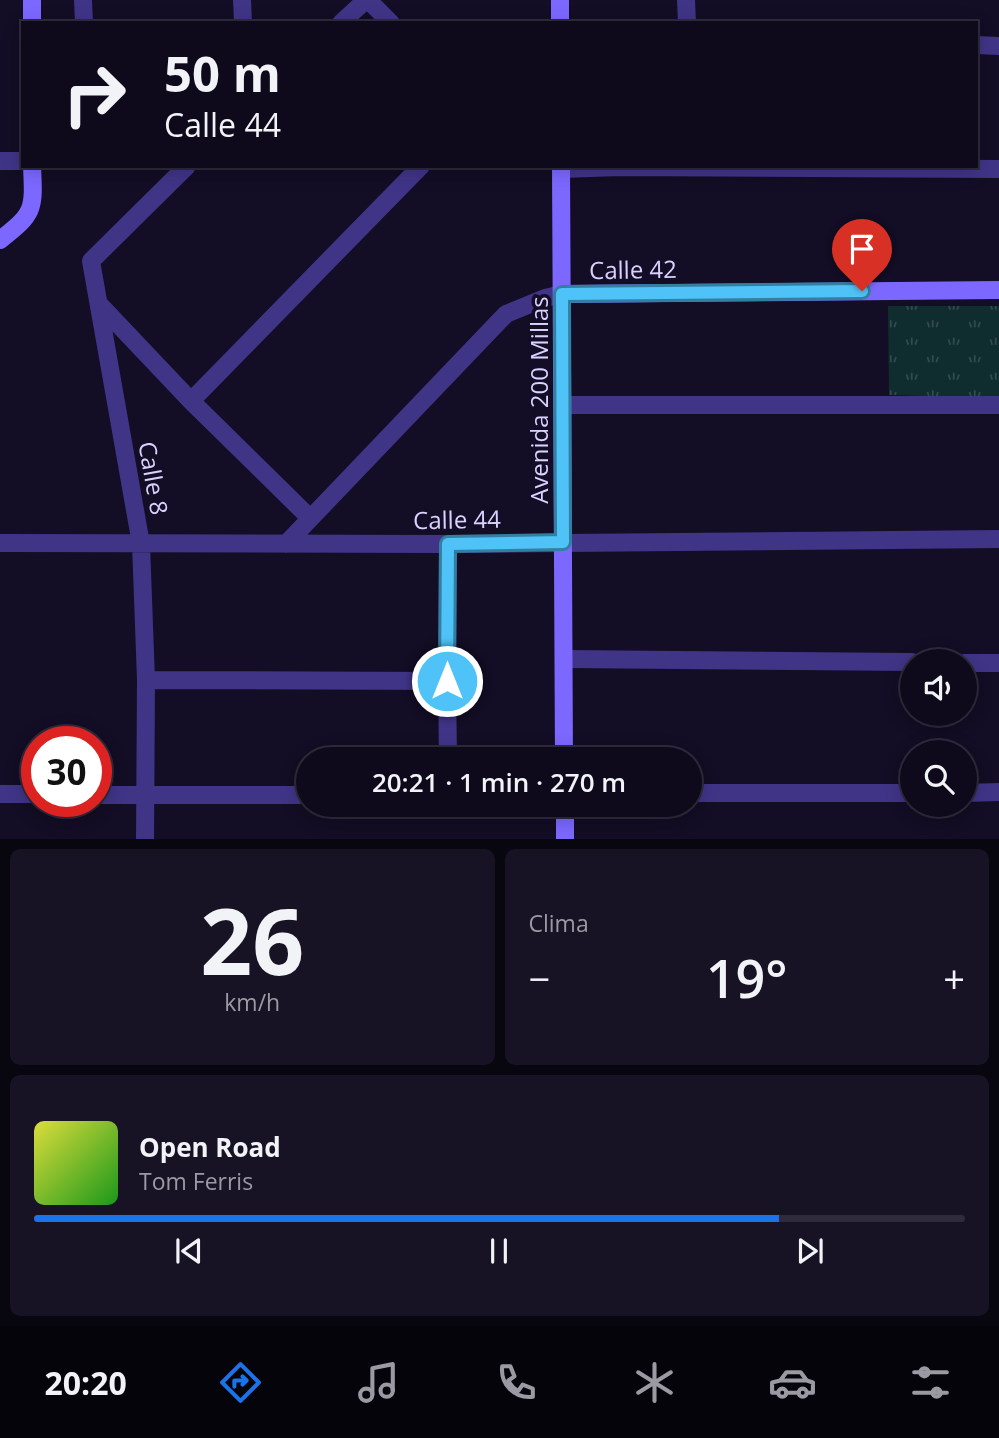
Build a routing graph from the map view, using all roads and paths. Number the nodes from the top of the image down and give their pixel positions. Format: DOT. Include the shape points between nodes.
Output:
graph roads {
  1 [pos="32,0"];
  2 [pos="83,0"];
  3 [pos="242,0"];
  4 [pos="367,0"];
  5 [pos="560,0"];
  6 [pos="686,0"];
  7 [pos="32,21"];
  8 [pos="84,21"];
  9 [pos="243,21"];
  10 [pos="343,21"];
  11 [pos="389,21"];
  12 [pos="561,21"];
  13 [pos="687,21"];
  14 [pos="978,45"];
  15 [pos="999,46"];
  16 [pos="0,161"];
  17 [pos="21,161"];
  18 [pos="32,168"];
  19 [pos="185,168"];
  20 [pos="419,168"];
  21 [pos="561,168"];
  22 [pos="816,168"];
  23 [pos="999,169"];
  24 [pos="0,240"];
  25 [pos="999,290"];
  26 [pos="562,294"];
  27 [pos="100,305"];
  28 [pos="191,401"];
  29 [pos="562,405"];
  30 [pos="999,405"];
  31 [pos="310,518"];
  32 [pos="999,539"];
  33 [pos="563,542"];
  34 [pos="0,543"];
  35 [pos="141,544"];
  36 [pos="286,544"];
  37 [pos="448,544"];
  38 [pos="564,659"];
  39 [pos="900,662"];
  40 [pos="977,663"];
  41 [pos="999,663"];
  42 [pos="146,680"];
  43 [pos="447,681"];
  44 [pos="448,747"];
  45 [pos="564,747"];
  46 [pos="999,792"];
  47 [pos="702,793"];
  48 [pos="900,793"];
  49 [pos="977,793"];
  50 [pos="0,794"];
  51 [pos="21,794"];
  52 [pos="112,794"];
  53 [pos="296,794"];
  54 [pos="145,795"];
  55 [pos="565,817"];
  56 [pos="145,839"];
  57 [pos="565,839"];
  1 -- 7 [label="main road"];
  2 -- 8 [label="street"];
  3 -- 9 [label="street"];
  4 -- 10 [label="street"];
  4 -- 11 [label="street"];
  5 -- 12 [label="main road"];
  6 -- 13 [label="street"];
  14 -- 15 [label="street"];
  16 -- 17 [label="street"];
  18 -- 24 [label="main road" via="29,212"];
  19 -- 27 [label="street, Calle 8" via="91,261"];
  20 -- 28 [label="street"];
  21 -- 26 [label="main road, Avenida 200 Millas"];
  22 -- 23 [label="street"];
  25 -- 26 [label="main road, Calle 42"];
  26 -- 29 [label="main road, Avenida 200 Millas"];
  26 -- 31 [label="street, Calle 42" via="506,314"];
  27 -- 28 [label="street"];
  27 -- 35 [label="street, Calle 8"];
  28 -- 31 [label="street"];
  29 -- 30 [label="street"];
  29 -- 33 [label="main road, Avenida 200 Millas"];
  31 -- 36 [label="street, Calle 42"];
  32 -- 33 [label="street, Calle 44"];
  33 -- 37 [label="street, Calle 44"];
  33 -- 38 [label="main road, Avenida 200 Millas"];
  34 -- 35 [label="street, Calle 44"];
  35 -- 36 [label="street, Calle 44"];
  35 -- 42 [label="street, Calle 8"];
  36 -- 37 [label="street, Calle 44"];
  37 -- 43 [label="street"];
  38 -- 39 [label="street"];
  38 -- 45 [label="main road, Avenida 200 Millas"];
  40 -- 41 [label="street"];
  42 -- 43 [label="street"];
  42 -- 54 [label="street, Calle 8"];
  43 -- 44 [label="street"];
  46 -- 49 [label="street"];
  47 -- 48 [label="street"];
  50 -- 51 [label="street"];
  52 -- 54 [label="street"];
  53 -- 54 [label="street"];
  54 -- 56 [label="street, Calle 8"];
  55 -- 57 [label="main road"];
}
